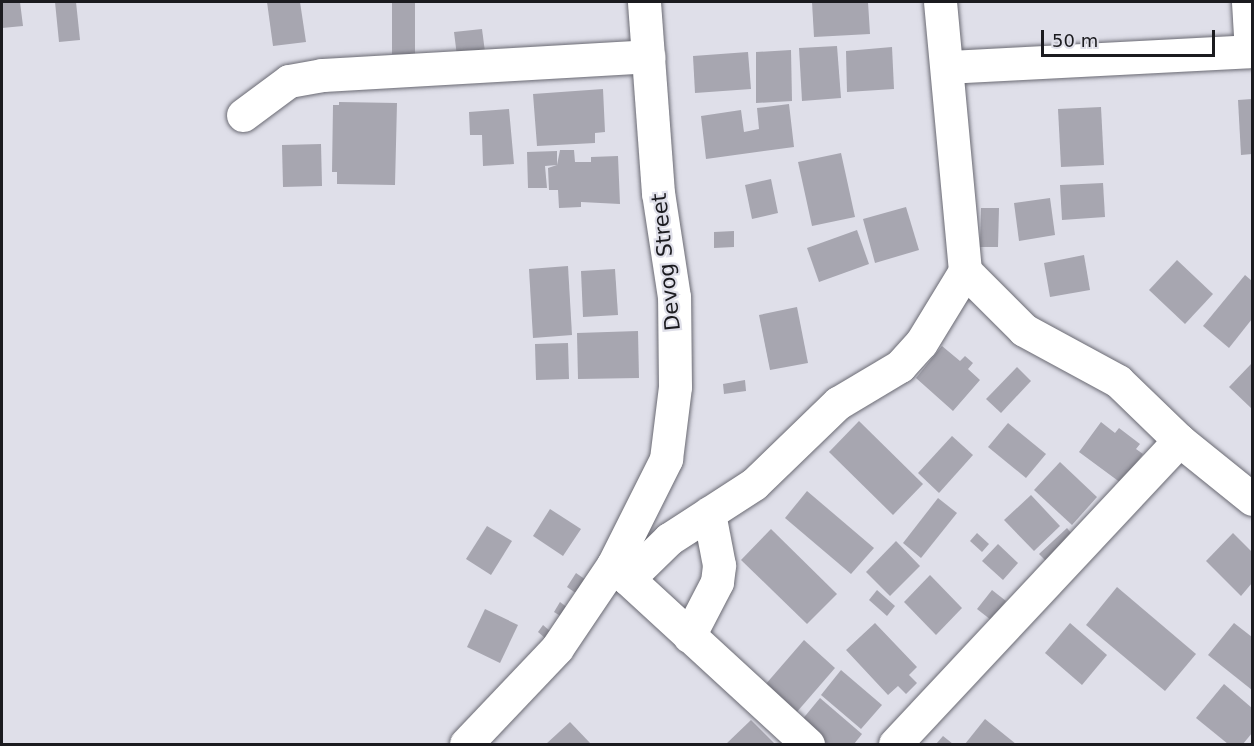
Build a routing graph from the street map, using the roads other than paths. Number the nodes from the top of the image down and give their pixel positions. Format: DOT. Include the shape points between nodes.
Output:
graph roads {
  1 [pos="644,2"];
  2 [pos="940,2"];
  3 [pos="1248,2"];
  4 [pos="1252,51"];
  5 [pos="648,56"];
  6 [pos="947,67"];
  7 [pos="243,115"];
  8 [pos="965,271"];
  9 [pos="1179,440"];
  10 [pos="1252,499"];
  11 [pos="710,513"];
  12 [pos="621,572"];
  13 [pos="690,636"];
  14 [pos="466,744"];
  15 [pos="808,744"];
  16 [pos="894,744"];
  1 -- 5 [label="street, Devog Street"];
  2 -- 6 [label="street"];
  3 -- 4 [label="street"];
  4 -- 6 [label="street"];
  5 -- 7 [label="street" via="322,75 289,81"];
  5 -- 12 [label="street, Devog Street" via="658,193 674,297 675,387 666,459"];
  6 -- 8 [label="street"];
  8 -- 9 [label="street" via="1024,330 1118,381"];
  8 -- 11 [label="street" via="921,343 900,366 838,403 754,484"];
  9 -- 10 [label="street"];
  9 -- 16 [label="street"];
  11 -- 12 [label="street"];
  11 -- 13 [label="street" via="719,565 717,582"];
  12 -- 13 [label="street"];
  12 -- 14 [label="street, Devog Street"];
  13 -- 15 [label="street"];
}
